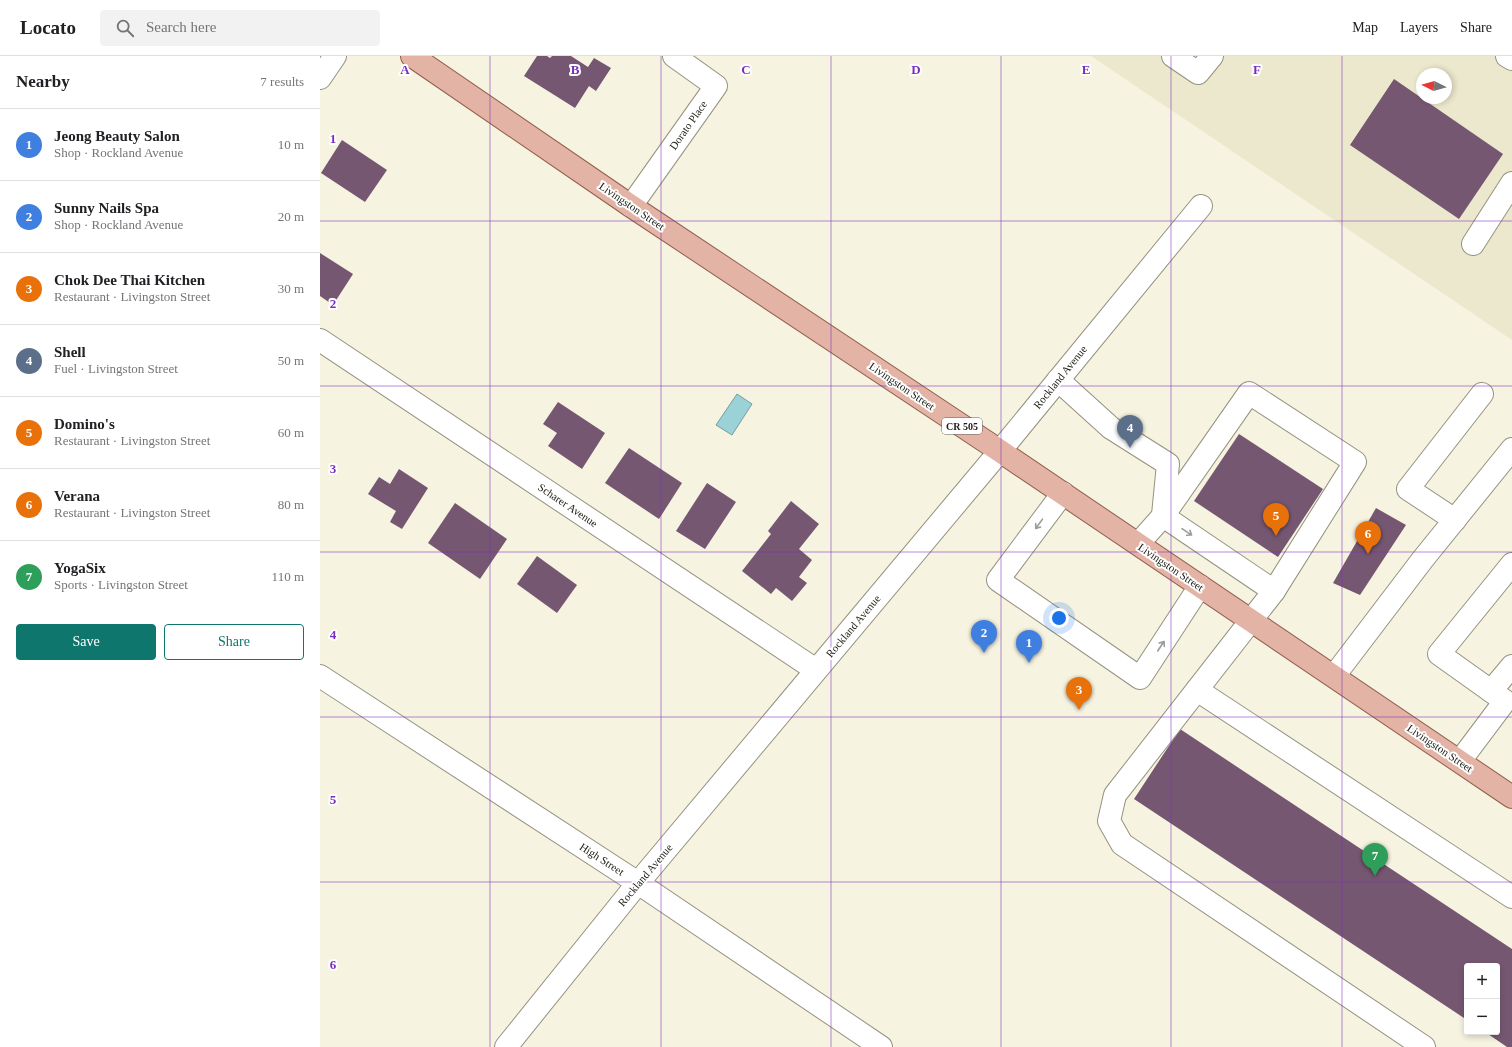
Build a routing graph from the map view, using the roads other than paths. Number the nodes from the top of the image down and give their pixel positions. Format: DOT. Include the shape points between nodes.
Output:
graph roads {
  1 [pos="335,56"];
  2 [pos="412,56"];
  3 [pos="674,56"];
  4 [pos="1173,56"];
  5 [pos="1212,56"];
  6 [pos="1507,56"];
  7 [pos="1512,59"];
  8 [pos="320,78"];
  9 [pos="1512,183"];
  10 [pos="631,206"];
  11 [pos="1201,206"];
  12 [pos="1474,244"];
  13 [pos="320,340"];
  14 [pos="1058,380"];
  15 [pos="1482,394"];
  16 [pos="1512,449"];
  17 [pos="1000,451"];
  18 [pos="1062,493"];
  19 [pos="1163,516"];
  20 [pos="1455,520"];
  21 [pos="1138,544"];
  22 [pos="1512,564"];
  23 [pos="1200,586"];
  24 [pos="1274,591"];
  25 [pos="1251,620"];
  26 [pos="1512,666"];
  27 [pos="816,670"];
  28 [pos="320,676"];
  29 [pos="1334,676"];
  30 [pos="1197,690"];
  31 [pos="1503,699"];
  32 [pos="1460,761"];
  33 [pos="1512,797"];
  34 [pos="638,882"];
  35 [pos="1512,898"];
  36 [pos="506,1047"];
  37 [pos="881,1047"];
  38 [pos="1424,1047"];
  1 -- 8 [label="street"];
  2 -- 10 [label="main road, Livingston Street / CR 505"];
  3 -- 10 [label="street, Dorato Place" via="716,86"];
  4 -- 5 [label="street" via="1198,73"];
  6 -- 7 [label="street"];
  9 -- 12 [label="street"];
  10 -- 17 [label="main road, Livingston Street / CR 505"];
  11 -- 14 [label="street, Rockland Avenue"];
  13 -- 27 [label="street, Scharer Avenue"];
  14 -- 17 [label="street, Rockland Avenue"];
  14 -- 19 [label="street" via="1111,428 1168,464"];
  15 -- 20 [label="street" via="1408,489"];
  16 -- 20 [label="street"];
  17 -- 18 [label="main road, Livingston Street / CR 505"];
  17 -- 27 [label="street, Rockland Avenue"];
  18 -- 21 [label="main road, Livingston Street / CR 505"];
  18 -- 23 [label="street, one-way" via="998,580 1140,678"];
  19 -- 21 [label="street"];
  19 -- 24 [label="street, one-way"];
  19 -- 24 [label="street" via="1249,393 1355,462"];
  20 -- 29 [label="street"];
  21 -- 23 [label="main road, Livingston Street / CR 505"];
  22 -- 31 [label="street" via="1439,654"];
  23 -- 25 [label="main road, Livingston Street / CR 505"];
  24 -- 25 [label="street"];
  25 -- 29 [label="main road, Livingston Street / CR 505"];
  25 -- 30 [label="street"];
  26 -- 31 [label="street"];
  27 -- 34 [label="street, Rockland Avenue"];
  28 -- 34 [label="street, High Street"];
  29 -- 32 [label="main road, Livingston Street / CR 505"];
  30 -- 35 [label="street"];
  30 -- 38 [label="street" via="1115,795 1109,821 1122,844"];
  31 -- 32 [label="street"];
  32 -- 33 [label="main road, Livingston Street / CR 505"];
  34 -- 36 [label="street, Rockland Avenue"];
  34 -- 37 [label="street, High Street"];
}
